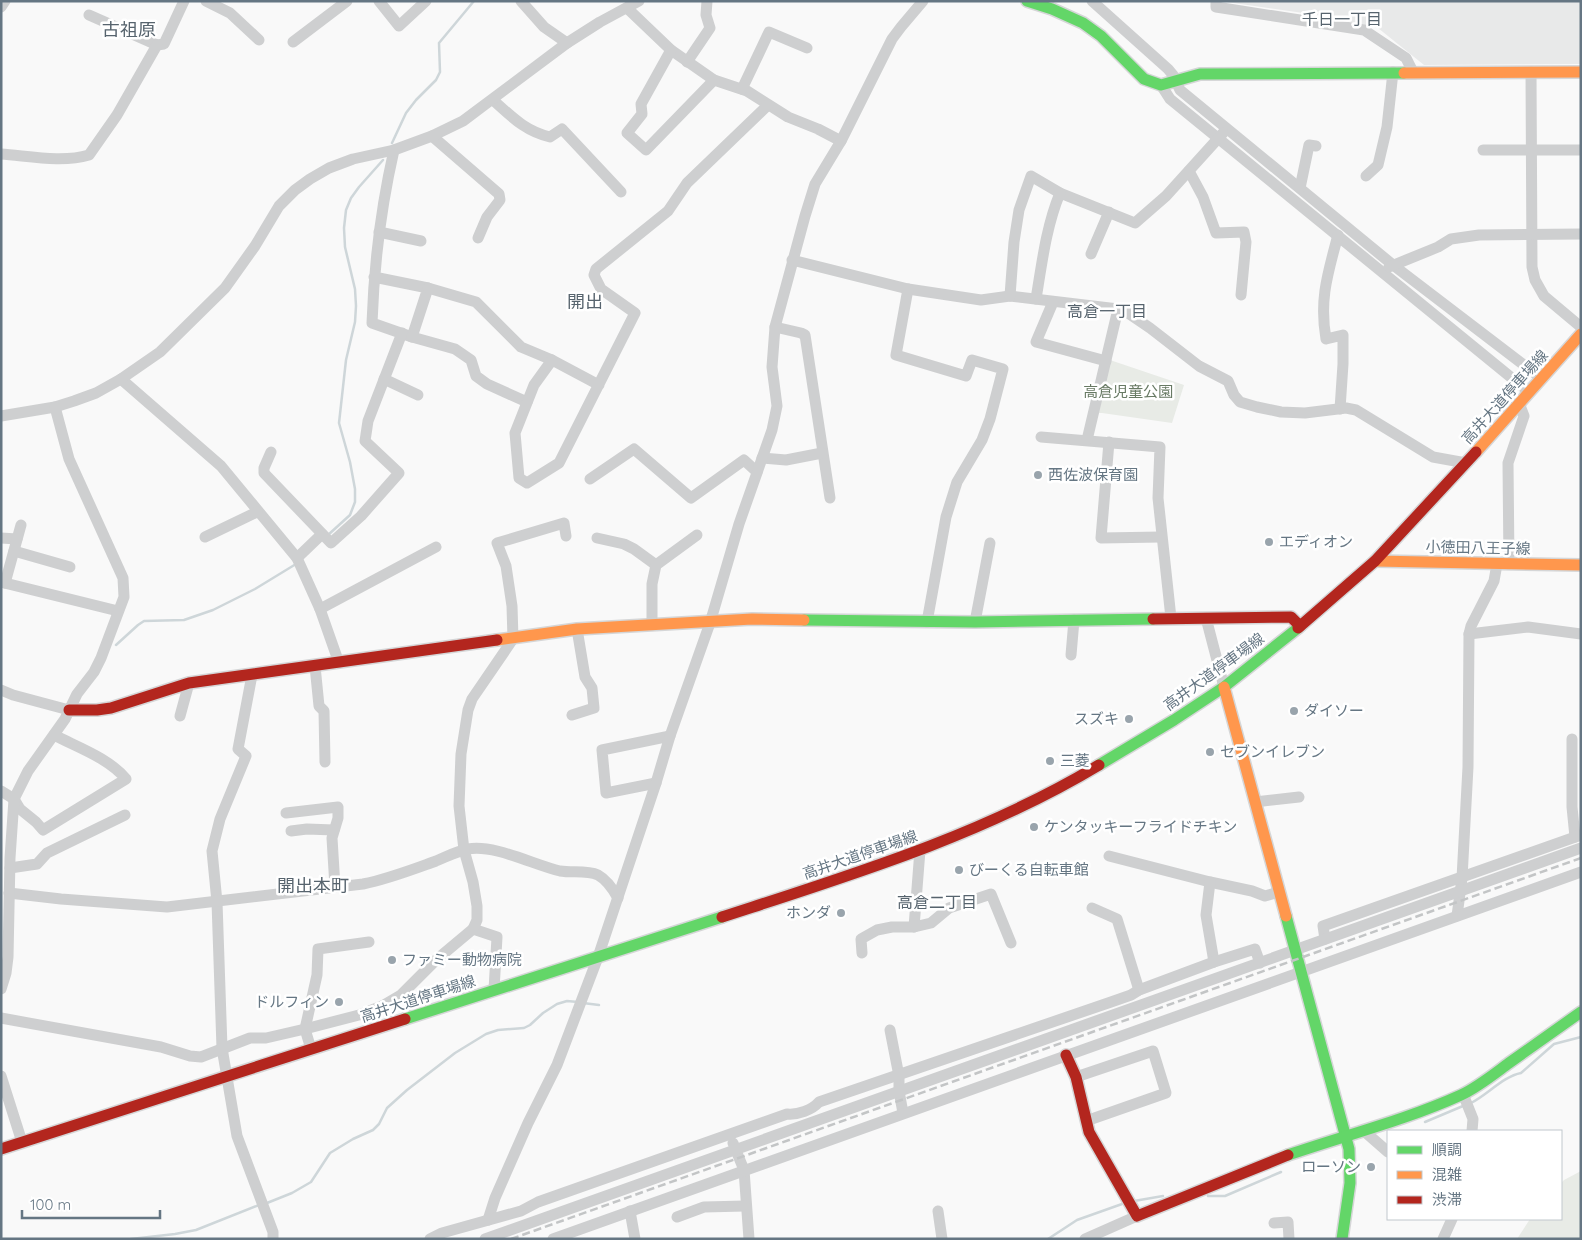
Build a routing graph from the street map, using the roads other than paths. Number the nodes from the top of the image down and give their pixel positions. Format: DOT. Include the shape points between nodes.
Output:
graph roads {
  1 [pos="5,1"];
  2 [pos="184,1"];
  3 [pos="206,1"];
  4 [pos="347,1"];
  5 [pos="379,1"];
  6 [pos="426,1"];
  7 [pos="521,1"];
  8 [pos="638,1"];
  9 [pos="707,1"];
  10 [pos="923,1"];
  11 [pos="1027,1"];
  12 [pos="1092,1"];
  13 [pos="1216,1"];
  14 [pos="1053,5"];
  15 [pos="1,7"];
  16 [pos="627,8"];
  17 [pos="89,15"];
  18 [pos="259,40"];
  19 [pos="293,42"];
  20 [pos="567,43"];
  21 [pos="157,45"];
  22 [pos="807,48"];
  23 [pos="671,50"];
  24 [pos="687,62"];
  25 [pos="1393,72"];
  26 [pos="1413,72"];
  27 [pos="1531,72"];
  28 [pos="1581,72"];
  29 [pos="714,80"];
  30 [pos="1176,82"];
  31 [pos="1161,85"];
  32 [pos="742,89"];
  33 [pos="493,100"];
  34 [pos="768,105"];
  35 [pos="1226,129"];
  36 [pos="432,136"];
  37 [pos="1219,138"];
  38 [pos="840,141"];
  39 [pos="1316,146"];
  40 [pos="394,150"];
  41 [pos="1483,150"];
  42 [pos="1531,150"];
  43 [pos="1581,150"];
  44 [pos="1,154"];
  45 [pos="1189,171"];
  46 [pos="1366,176"];
  47 [pos="1300,188"];
  48 [pos="621,192"];
  49 [pos="1060,192"];
  50 [pos="1109,212"];
  51 [pos="380,232"];
  52 [pos="1581,234"];
  53 [pos="1338,235"];
  54 [pos="1531,235"];
  55 [pos="478,238"];
  56 [pos="421,240"];
  57 [pos="1090,254"];
  58 [pos="792,260"];
  59 [pos="1393,265"];
  60 [pos="1382,271"];
  61 [pos="374,277"];
  62 [pos="428,288"];
  63 [pos="908,289"];
  64 [pos="1010,296"];
  65 [pos="1241,296"];
  66 [pos="1036,299"];
  67 [pos="1053,302"];
  68 [pos="1118,309"];
  69 [pos="775,327"];
  70 [pos="1581,327"];
  71 [pos="1581,334"];
  72 [pos="407,335"];
  73 [pos="552,360"];
  74 [pos="1106,361"];
  75 [pos="1541,378"];
  76 [pos="121,379"];
  77 [pos="384,379"];
  78 [pos="599,385"];
  79 [pos="1530,392"];
  80 [pos="418,395"];
  81 [pos="527,402"];
  82 [pos="1519,403"];
  83 [pos="55,407"];
  84 [pos="1340,409"];
  85 [pos="1,416"];
  86 [pos="1041,437"];
  87 [pos="1087,440"];
  88 [pos="1109,442"];
  89 [pos="271,452"];
  90 [pos="822,453"];
  91 [pos="762,458"];
  92 [pos="1466,463"];
  93 [pos="757,472"];
  94 [pos="590,479"];
  95 [pos="830,498"];
  96 [pos="258,512"];
  97 [pos="21,525"];
  98 [pos="322,534"];
  99 [pos="696,535"];
  100 [pos="566,536"];
  101 [pos="1161,537"];
  102 [pos="1,538"];
  103 [pos="205,538"];
  104 [pos="597,538"];
  105 [pos="17,539"];
  106 [pos="990,544"];
  107 [pos="436,547"];
  108 [pos="14,551"];
  109 [pos="297,558"];
  110 [pos="1375,561"];
  111 [pos="65,562"];
  112 [pos="1503,564"];
  113 [pos="656,566"];
  114 [pos="1581,566"];
  115 [pos="3,583"];
  116 [pos="320,609"];
  117 [pos="118,611"];
  118 [pos="1171,618"];
  119 [pos="1206,618"];
  120 [pos="1074,620"];
  121 [pos="710,622"];
  122 [pos="927,622"];
  123 [pos="975,622"];
  124 [pos="652,625"];
  125 [pos="1300,626"];
  126 [pos="578,629"];
  127 [pos="1469,634"];
  128 [pos="1581,634"];
  129 [pos="512,639"];
  130 [pos="1070,655"];
  131 [pos="340,663"];
  132 [pos="315,666"];
  133 [pos="252,675"];
  134 [pos="189,683"];
  135 [pos="1224,688"];
  136 [pos="1,690"];
  137 [pos="69,710"];
  138 [pos="572,715"];
  139 [pos="180,716"];
  140 [pos="54,735"];
  141 [pos="670,736"];
  142 [pos="1572,739"];
  143 [pos="325,762"];
  144 [pos="656,783"];
  145 [pos="1,792"];
  146 [pos="1299,797"];
  147 [pos="14,799"];
  148 [pos="1255,802"];
  149 [pos="286,813"];
  150 [pos="124,815"];
  151 [pos="334,830"];
  152 [pos="291,831"];
  153 [pos="1578,836"];
  154 [pos="1581,848"];
  155 [pos="464,850"];
  156 [pos="920,850"];
  157 [pos="1109,856"];
  158 [pos="10,868"];
  159 [pos="1581,872"];
  160 [pos="1462,878"];
  161 [pos="1210,882"];
  162 [pos="335,887"];
  163 [pos="1279,892"];
  164 [pos="1460,892"];
  165 [pos="9,893"];
  166 [pos="618,898"];
  167 [pos="217,902"];
  168 [pos="1092,908"];
  169 [pos="1457,916"];
  170 [pos="914,927"];
  171 [pos="473,929"];
  172 [pos="1325,939"];
  173 [pos="369,942"];
  174 [pos="1011,943"];
  175 [pos="1294,950"];
  176 [pos="862,952"];
  177 [pos="598,957"];
  178 [pos="1214,962"];
  179 [pos="1260,963"];
  180 [pos="1300,972"];
  181 [pos="1,989"];
  182 [pos="494,990"];
  183 [pos="1139,990"];
  184 [pos="384,1005"];
  185 [pos="1581,1012"];
  186 [pos="1,1018"];
  187 [pos="392,1023"];
  188 [pos="305,1029"];
  189 [pos="890,1030"];
  190 [pos="222,1048"];
  191 [pos="311,1049"];
  192 [pos="1066,1055"];
  193 [pos="1,1076"];
  194 [pos="227,1076"];
  195 [pos="899,1076"];
  196 [pos="1076,1077"];
  197 [pos="899,1091"];
  198 [pos="1463,1094"];
  199 [pos="903,1112"];
  200 [pos="1086,1121"];
  201 [pos="1472,1130"];
  202 [pos="1364,1131"];
  203 [pos="729,1134"];
  204 [pos="1346,1135"];
  205 [pos="22,1142"];
  206 [pos="1,1149"];
  207 [pos="736,1149"];
  208 [pos="1387,1151"];
  209 [pos="744,1170"];
  210 [pos="745,1206"];
  211 [pos="1131,1207"];
  212 [pos="630,1211"];
  213 [pos="938,1211"];
  214 [pos="677,1217"];
  215 [pos="488,1220"];
  216 [pos="1452,1220"];
  217 [pos="1274,1223"];
  218 [pos="443,1236"];
  219 [pos="558,1238"];
  220 [pos="273,1239"];
  221 [pos="430,1239"];
  222 [pos="485,1239"];
  223 [pos="635,1239"];
  224 [pos="749,1239"];
  225 [pos="942,1239"];
  226 [pos="1085,1239"];
  227 [pos="1289,1239"];
  228 [pos="1342,1239"];
  229 [pos="1443,1239"];
  1 -- 15 [label="street"];
  2 -- 21 [label="street" via="164,44"];
  3 -- 18 [label="street" via="230,13"];
  4 -- 19 [label="street"];
  5 -- 6 [label="street" via="399,26"];
  7 -- 20 [label="street" via="544,27"];
  8 -- 16 [label="street"];
  9 -- 24 [label="street" via="706,15 710,28"];
  10 -- 38 [label="street" via="892,40"];
  11 -- 14 [label="street"];
  12 -- 30 [label="street" via="1168,69"];
  13 -- 26 [label="street" via="1216,6 1364,30 1406,58"];
  14 -- 31 [label="street" via="1095,31 1144,79"];
  16 -- 20 [label="street"];
  16 -- 23 [label="street"];
  17 -- 21 [label="street"];
  20 -- 33 [label="street"];
  21 -- 44 [label="street" via="117,115 89,155 54,158"];
  22 -- 32 [label="street" via="769,32"];
  23 -- 24 [label="street"];
  23 -- 29 [label="street" via="642,104 642,114 627,133 646,150"];
  24 -- 29 [label="street"];
  25 -- 26 [label="street"];
  25 -- 30 [label="street" via="1200,74"];
  25 -- 46 [label="street" via="1387,127 1378,166"];
  26 -- 27 [label="street"];
  27 -- 28 [label="street"];
  27 -- 42 [label="street"];
  29 -- 32 [label="street"];
  30 -- 31 [label="street"];
  30 -- 35 [label="street" via="1180,90"];
  31 -- 37 [label="street" via="1170,99"];
  32 -- 34 [label="street"];
  33 -- 36 [label="street" via="463,121"];
  33 -- 48 [label="street" via="536,134 550,137 562,129"];
  34 -- 38 [label="street"];
  34 -- 78 [label="street" via="686,183 668,211 596,269 594,275 601,289 635,313"];
  35 -- 37 [label="street"];
  35 -- 47 [label="street"];
  36 -- 40 [label="street"];
  36 -- 55 [label="street" via="498,194 500,200 487,216"];
  37 -- 45 [label="street"];
  37 -- 53 [label="street"];
  38 -- 58 [label="street" via="815,184"];
  39 -- 47 [label="street" via="1309,145"];
  40 -- 51 [label="street" via="386,182"];
  40 -- 76 [label="street" via="329,168 295,190 279,206 225,288 160,352"];
  41 -- 42 [label="street"];
  42 -- 43 [label="street"];
  42 -- 54 [label="street"];
  45 -- 50 [label="street" via="1135,223"];
  45 -- 65 [label="street" via="1216,233 1244,232"];
  47 -- 59 [label="street"];
  49 -- 50 [label="street"];
  49 -- 64 [label="street" via="1031,176 1018,210"];
  49 -- 66 [label="street" via="1046,238"];
  50 -- 57 [label="street"];
  51 -- 56 [label="street"];
  51 -- 61 [label="street"];
  52 -- 54 [label="street"];
  53 -- 60 [label="street"];
  53 -- 84 [label="street" via="1323,300 1323,322 1326,339 1343,335"];
  54 -- 59 [label="street" via="1479,235 1451,239"];
  54 -- 70 [label="street" via="1535,280 1544,296"];
  58 -- 63 [label="street"];
  58 -- 69 [label="street"];
  59 -- 60 [label="street"];
  59 -- 75 [label="street"];
  60 -- 79 [label="street"];
  61 -- 62 [label="street"];
  61 -- 72 [label="street" via="372,323"];
  62 -- 72 [label="street"];
  62 -- 73 [label="street" via="476,302 521,347"];
  63 -- 64 [label="street" via="980,300"];
  63 -- 122 [label="street" via="896,355 966,376 972,360 1003,369 990,420 957,482 946,516"];
  64 -- 66 [label="street"];
  66 -- 67 [label="street"];
  67 -- 68 [label="street"];
  67 -- 74 [label="street" via="1036,342"];
  68 -- 74 [label="street"];
  68 -- 84 [label="street" via="1150,328 1199,366 1228,382 1240,402 1281,412"];
  69 -- 90 [label="street" via="805,335"];
  69 -- 91 [label="street" via="772,367 777,406"];
  71 -- 75 [label="street, 高井大道停車場線"];
  72 -- 77 [label="street"];
  72 -- 81 [label="street" via="455,349 471,360 476,376"];
  73 -- 78 [label="street"];
  73 -- 81 [label="street" via="534,385"];
  74 -- 87 [label="street"];
  75 -- 79 [label="street, 高井大道停車場線"];
  76 -- 83 [label="street"];
  76 -- 96 [label="street" via="221,466"];
  77 -- 80 [label="street"];
  77 -- 98 [label="street" via="368,421 365,441 399,473 361,516 331,543"];
  78 -- 81 [label="street" via="559,463 527,483 519,478 515,433"];
  79 -- 82 [label="street, 高井大道停車場線"];
  82 -- 92 [label="street, 高井大道停車場線"];
  82 -- 112 [label="street" via="1524,416 1508,463"];
  83 -- 85 [label="street"];
  83 -- 117 [label="street" via="69,459 123,578 124,597"];
  84 -- 92 [label="street" via="1356,410 1433,457"];
  86 -- 87 [label="street"];
  87 -- 88 [label="street"];
  88 -- 101 [label="street" via="1160,447 1158,498"];
  88 -- 101 [label="street" via="1101,538"];
  89 -- 98 [label="street" via="264,473"];
  90 -- 91 [label="street" via="786,460"];
  90 -- 95 [label="street"];
  91 -- 93 [label="street"];
  92 -- 110 [label="street, 高井大道停車場線"];
  93 -- 94 [label="street" via="744,460 691,498 634,449"];
  93 -- 121 [label="street"];
  96 -- 103 [label="street"];
  96 -- 109 [label="street"];
  97 -- 105 [label="street"];
  98 -- 109 [label="street"];
  99 -- 113 [label="street"];
  100 -- 129 [label="street" via="564,523 497,543 507,574 512,606"];
  101 -- 118 [label="street"];
  102 -- 105 [label="street"];
  104 -- 113 [label="street" via="624,544"];
  105 -- 108 [label="street"];
  106 -- 123 [label="street"];
  107 -- 116 [label="street"];
  108 -- 111 [label="street"];
  108 -- 115 [label="street"];
  109 -- 116 [label="street"];
  110 -- 112 [label="street, 小徳田八王子線"];
  110 -- 125 [label="street, 高井大道停車場線"];
  112 -- 114 [label="street, 小徳田八王子線"];
  112 -- 127 [label="street"];
  113 -- 124 [label="street" via="652,584"];
  115 -- 117 [label="street"];
  116 -- 131 [label="street"];
  117 -- 137 [label="street" via="101,658"];
  118 -- 119 [label="street"];
  118 -- 120 [label="street"];
  119 -- 125 [label="street" via="1291,617"];
  119 -- 135 [label="street"];
  120 -- 123 [label="street"];
  120 -- 130 [label="street"];
  121 -- 122 [label="street" via="752,619"];
  121 -- 124 [label="street"];
  121 -- 141 [label="street"];
  122 -- 123 [label="street"];
  124 -- 126 [label="street"];
  125 -- 135 [label="street, 高井大道停車場線"];
  126 -- 129 [label="street"];
  126 -- 138 [label="street" via="585,677 592,688 594,708"];
  127 -- 128 [label="street" via="1528,627"];
  127 -- 160 [label="street" via="1468,766"];
  129 -- 131 [label="street"];
  129 -- 155 [label="street" via="468,710 461,754 459,806"];
  131 -- 132 [label="street"];
  132 -- 133 [label="street"];
  132 -- 143 [label="street" via="319,706 324,711"];
  133 -- 134 [label="street"];
  133 -- 167 [label="street" via="238,749 246,756 220,819 212,851"];
  134 -- 137 [label="street" via="111,708"];
  134 -- 139 [label="street"];
  135 -- 148 [label="street"];
  135 -- 156 [label="street, 高井大道停車場線" via="1082,776 986,823"];
  136 -- 137 [label="street"];
  137 -- 140 [label="street"];
  140 -- 147 [label="street" via="28,771"];
  140 -- 147 [label="street" via="104,761 126,779 43,830"];
  141 -- 144 [label="street"];
  141 -- 144 [label="street" via="602,750 606,793"];
  142 -- 153 [label="street" via="1572,798"];
  144 -- 166 [label="street"];
  145 -- 147 [label="street"];
  146 -- 148 [label="street"];
  147 -- 158 [label="street"];
  148 -- 163 [label="street"];
  149 -- 151 [label="street" via="338,807"];
  150 -- 158 [label="street" via="47,853 37,864"];
  151 -- 152 [label="street"];
  151 -- 162 [label="street"];
  153 -- 160 [label="street"];
  154 -- 164 [label="street"];
  155 -- 162 [label="street" via="388,879"];
  155 -- 166 [label="street" via="483,849 558,870 589,873 610,885"];
  155 -- 171 [label="street" via="477,906"];
  156 -- 170 [label="street"];
  156 -- 177 [label="street, 高井大道停車場線"];
  157 -- 161 [label="street"];
  158 -- 165 [label="street"];
  159 -- 169 [label="street"];
  160 -- 164 [label="street"];
  160 -- 172 [label="street" via="1323,926"];
  161 -- 163 [label="street" via="1265,896"];
  161 -- 178 [label="street" via="1206,915"];
  162 -- 167 [label="street"];
  163 -- 175 [label="street"];
  164 -- 169 [label="street"];
  164 -- 172 [label="street"];
  165 -- 167 [label="street" via="167,907"];
  165 -- 181 [label="street" via="8,957"];
  166 -- 177 [label="street"];
  167 -- 190 [label="street"];
  168 -- 183 [label="street" via="1117,919"];
  169 -- 180 [label="street"];
  170 -- 174 [label="street" via="930,922 949,908 991,894"];
  170 -- 176 [label="street" via="876,930 861,939"];
  171 -- 182 [label="street" via="497,937"];
  171 -- 184 [label="street" via="401,995"];
  172 -- 175 [label="street"];
  173 -- 188 [label="street" via="318,949 317,975"];
  175 -- 179 [label="street"];
  175 -- 180 [label="street"];
  177 -- 182 [label="street, 高井大道停車場線"];
  177 -- 215 [label="street" via="557,1065 495,1198"];
  178 -- 179 [label="street" via="1255,949"];
  178 -- 183 [label="street"];
  179 -- 197 [label="street"];
  180 -- 192 [label="street"];
  180 -- 204 [label="street"];
  182 -- 187 [label="street, 高井大道停車場線"];
  183 -- 195 [label="street"];
  184 -- 187 [label="street"];
  184 -- 188 [label="street"];
  185 -- 198 [label="street"];
  186 -- 190 [label="street" via="161,1047 190,1056 201,1057"];
  187 -- 191 [label="street, 高井大道停車場線"];
  188 -- 190 [label="street" via="266,1038 250,1038"];
  188 -- 191 [label="street"];
  189 -- 195 [label="street"];
  190 -- 194 [label="street"];
  191 -- 194 [label="street, 高井大道停車場線"];
  192 -- 196 [label="street"];
  192 -- 199 [label="street"];
  193 -- 205 [label="street"];
  194 -- 205 [label="street, 高井大道停車場線"];
  194 -- 220 [label="street" via="237,1136"];
  195 -- 197 [label="street"];
  195 -- 203 [label="street" via="819,1102 814,1108"];
  196 -- 200 [label="street"];
  196 -- 200 [label="street" via="1153,1051 1166,1093"];
  197 -- 199 [label="street"];
  197 -- 207 [label="street"];
  198 -- 201 [label="street" via="1473,1119"];
  198 -- 202 [label="street"];
  199 -- 209 [label="street"];
  200 -- 211 [label="street"];
  202 -- 204 [label="street"];
  202 -- 208 [label="street"];
  203 -- 207 [label="street"];
  203 -- 215 [label="street" via="538,1202 521,1211"];
  204 -- 211 [label="street"];
  204 -- 228 [label="street" via="1351,1167"];
  205 -- 206 [label="street, 高井大道停車場線"];
  207 -- 209 [label="street"];
  207 -- 222 [label="street"];
  209 -- 210 [label="street"];
  209 -- 212 [label="street"];
  210 -- 214 [label="street" via="704,1207"];
  210 -- 224 [label="street"];
  211 -- 226 [label="street"];
  212 -- 219 [label="street"];
  212 -- 223 [label="street"];
  213 -- 225 [label="street"];
  215 -- 218 [label="street"];
  216 -- 229 [label="street"];
  217 -- 227 [label="street" via="1288,1222"];
  218 -- 221 [label="street"];
}
